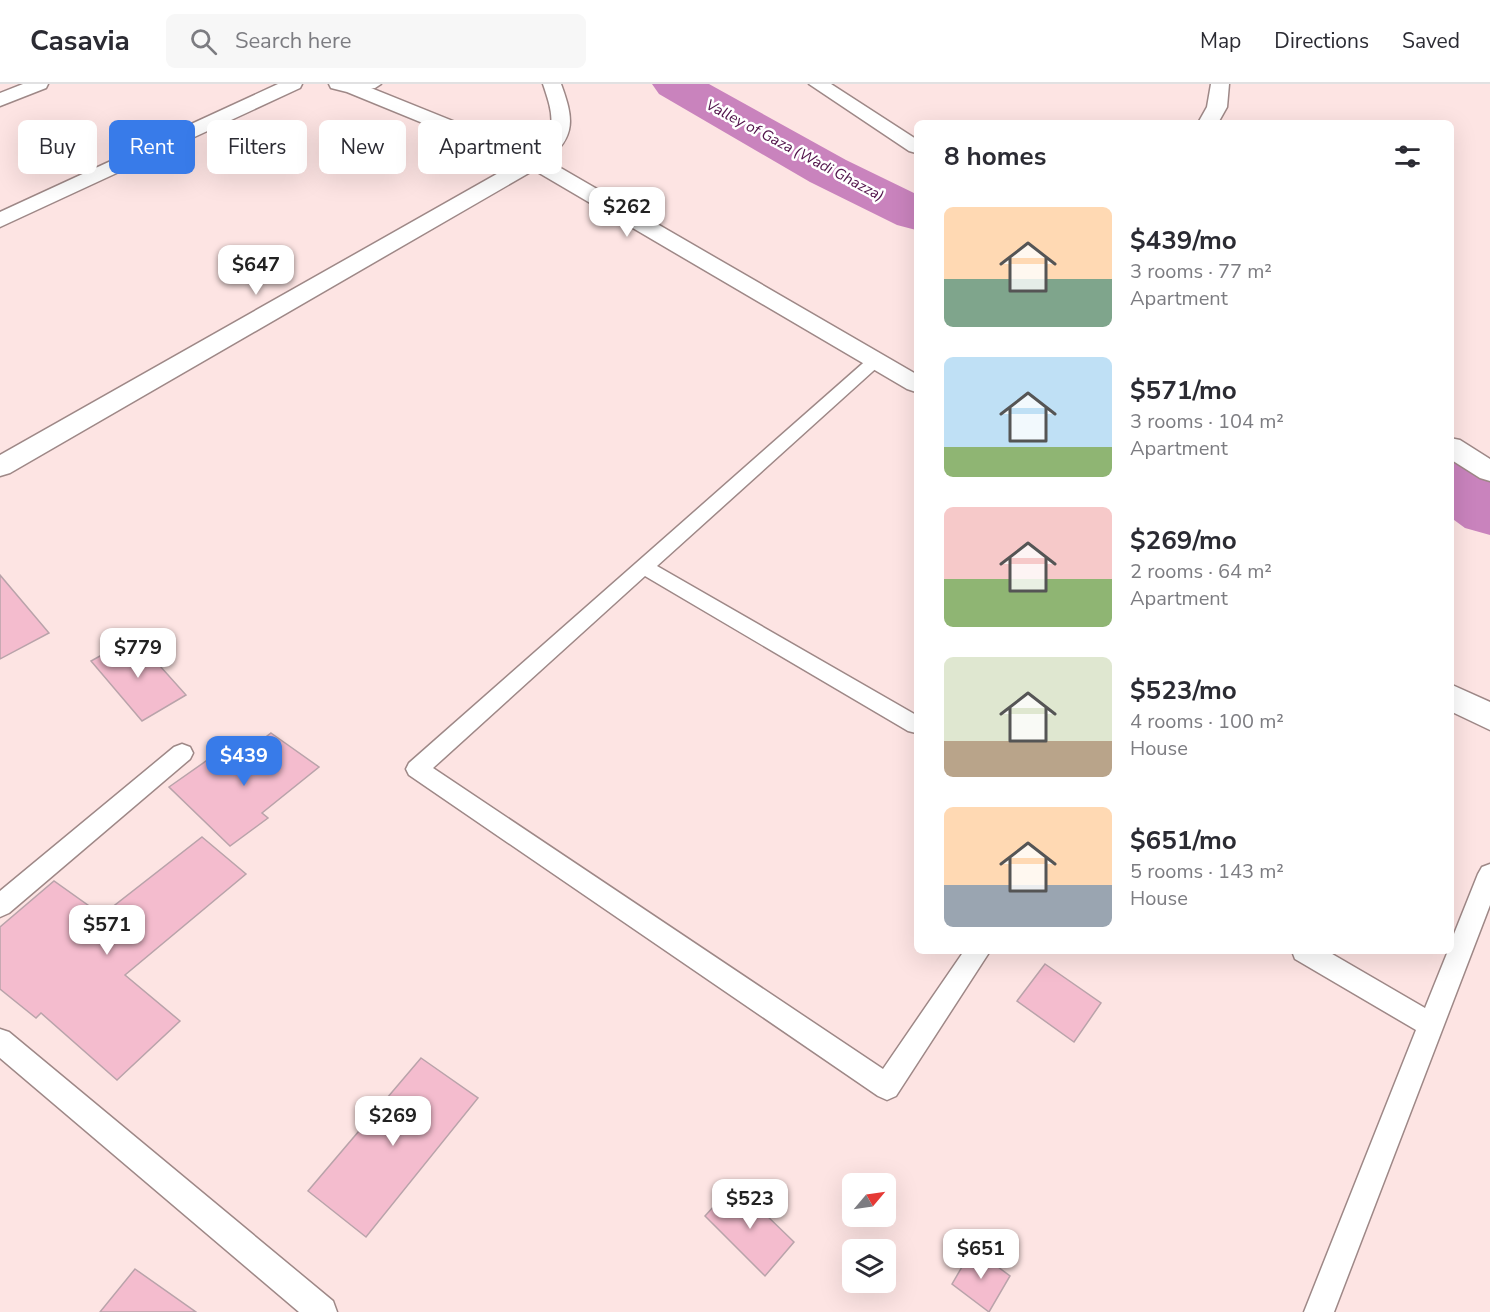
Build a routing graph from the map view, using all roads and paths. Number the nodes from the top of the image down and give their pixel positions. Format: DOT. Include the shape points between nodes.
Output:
graph roads {
  1 [pos="39,84"];
  2 [pos="293,84"];
  3 [pos="552,84"];
  4 [pos="818,84"];
  5 [pos="1220,84"];
  6 [pos="356,85"];
  7 [pos="0,100"];
  8 [pos="438,120"];
  9 [pos="562,120"];
  10 [pos="1210,120"];
  11 [pos="914,146"];
  12 [pos="511,174"];
  13 [pos="556,174"];
  14 [pos="0,220"];
  15 [pos="876,360"];
  16 [pos="914,383"];
  17 [pos="1454,449"];
  18 [pos="0,467"];
  19 [pos="1490,472"];
  20 [pos="644,567"];
  21 [pos="1454,698"];
  22 [pos="1490,717"];
  23 [pos="914,724"];
  24 [pos="182,753"];
  25 [pos="1490,873"];
  26 [pos="0,906"];
  27 [pos="976,954"];
  28 [pos="1309,954"];
  29 [pos="1431,1025"];
  30 [pos="0,1041"];
  31 [pos="322,1312"];
  32 [pos="1319,1312"];
  1 -- 7 [label="street"];
  2 -- 14 [label="street"];
  3 -- 9 [label="street"];
  4 -- 11 [label="street"];
  5 -- 10 [label="street" via="1218,107"];
  6 -- 8 [label="street"];
  12 -- 18 [label="street"];
  13 -- 15 [label="street"];
  15 -- 16 [label="street"];
  15 -- 20 [label="lane"];
  17 -- 19 [label="street"];
  20 -- 23 [label="lane"];
  20 -- 27 [label="lane" via="417,769 887,1087"];
  21 -- 22 [label="street"];
  24 -- 26 [label="lane"];
  25 -- 29 [label="lane"];
  28 -- 29 [label="lane"];
  29 -- 32 [label="lane"];
  30 -- 31 [label="lane"];
}
